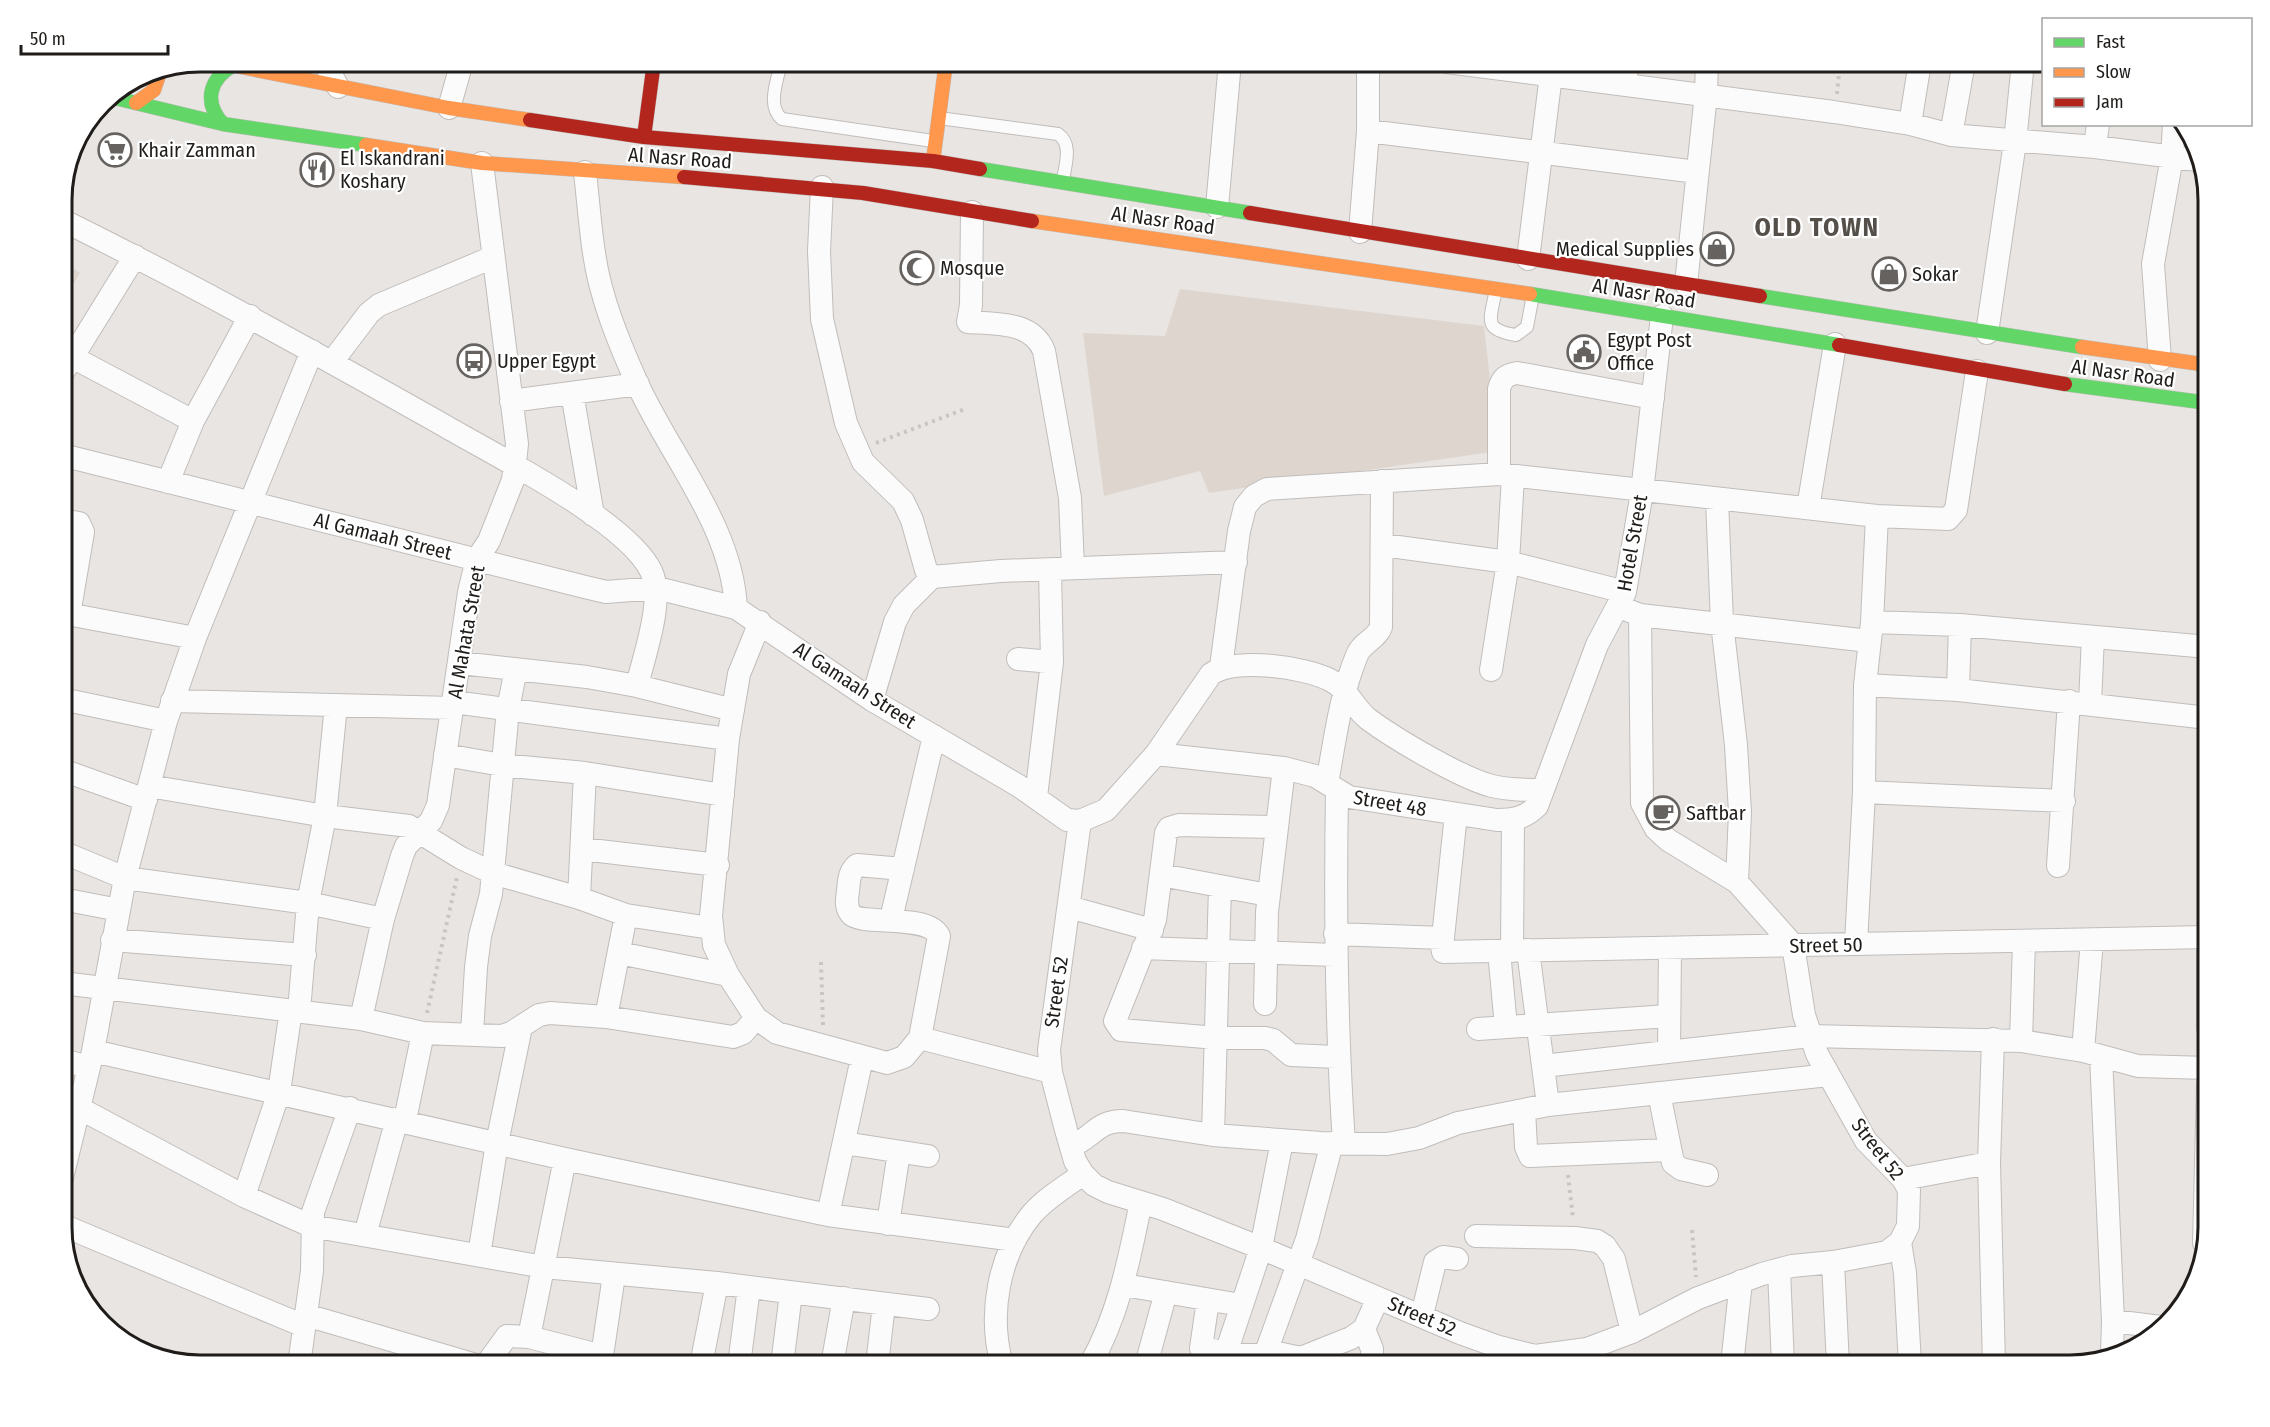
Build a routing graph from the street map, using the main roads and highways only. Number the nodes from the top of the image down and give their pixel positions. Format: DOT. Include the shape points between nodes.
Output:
graph roads {
  1 [pos="224,72"];
  2 [pos="267,72"];
  3 [pos="653,72"];
  4 [pos="944,72"];
  5 [pos="157,80"];
  6 [pos="122,99"];
  7 [pos="136,103"];
  8 [pos="223,124"];
  9 [pos="644,137"];
  10 [pos="933,161"];
  11 [pos="2198,364"];
  12 [pos="2198,402"];
  1 -- 8 [label="main road" via="216,77 208,96 210,107"];
  2 -- 9 [label="main road, Al Nasr Road" via="449,108"];
  3 -- 9 [label="main road"];
  4 -- 10 [label="main road"];
  5 -- 7 [label="main road" via="154,90"];
  6 -- 7 [label="main road, Al Nasr Road"];
  7 -- 8 [label="main road, Al Nasr Road"];
  8 -- 12 [label="main road, Al Nasr Road" via="482,163 822,187 1496,288 1977,371"];
  9 -- 10 [label="main road, Al Nasr Road"];
  10 -- 11 [label="main road, Al Nasr Road"];
}
